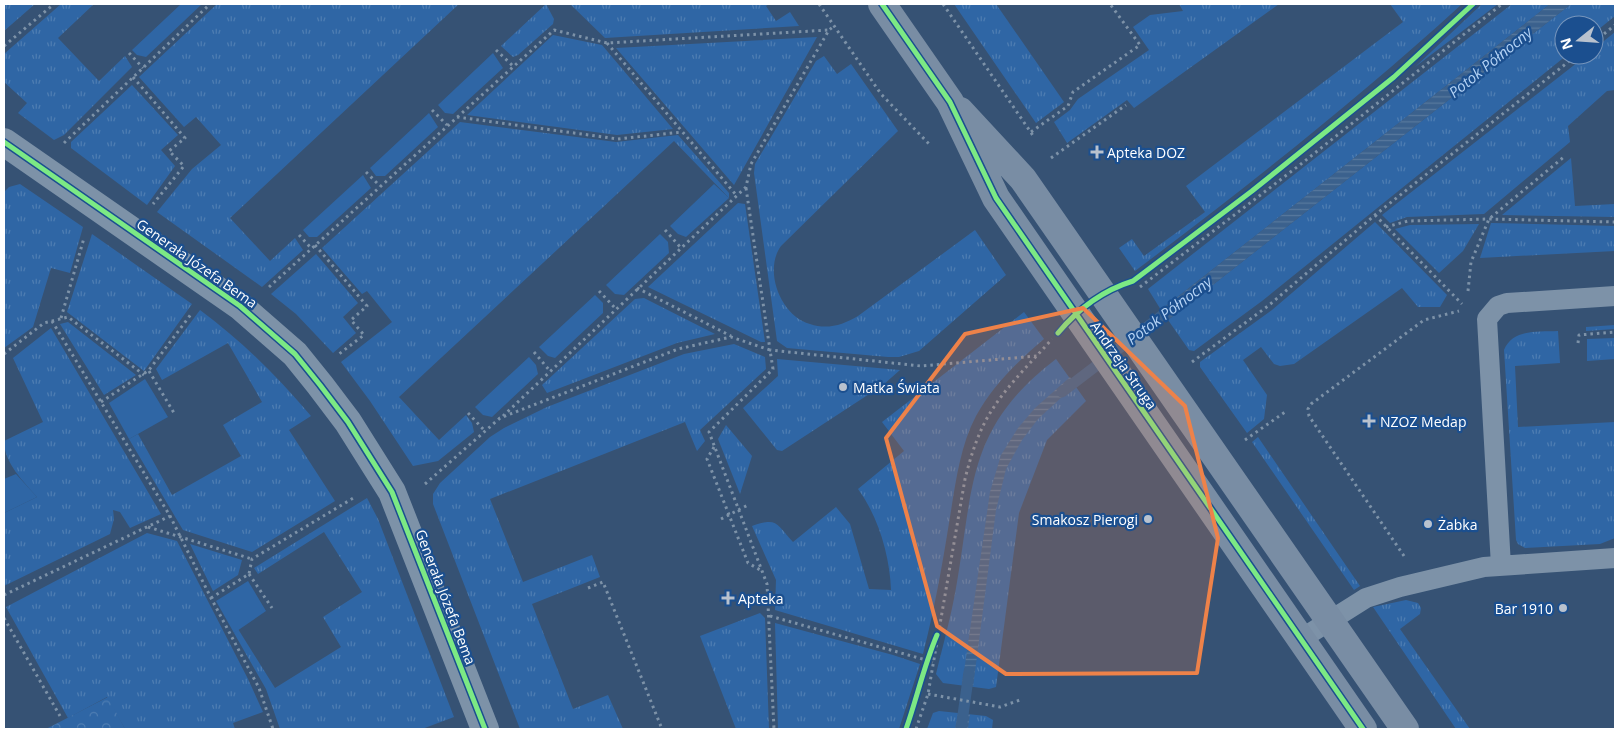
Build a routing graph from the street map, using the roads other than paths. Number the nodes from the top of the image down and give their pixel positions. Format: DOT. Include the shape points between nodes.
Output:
graph roads {
  1 [pos="882,4"];
  2 [pos="950,102"];
  3 [pos="4,142"];
  4 [pos="1615,296"];
  5 [pos="1615,558"];
  6 [pos="1502,566"];
  7 [pos="1330,620"];
  8 [pos="1301,639"];
  9 [pos="485,729"];
  10 [pos="1363,729"];
  11 [pos="1405,729"];
  1 -- 2 [label="street, Andrzeja Struga"];
  2 -- 7 [label="street, Andrzeja Struga" via="1023,179"];
  2 -- 8 [label="street, Andrzeja Struga" via="996,198 1073,326 1118,377"];
  3 -- 9 [label="street, Generała Józefa Bema" via="240,306 295,354 348,422 392,492"];
  4 -- 6 [label="lane" via="1507,303 1498,306 1487,319"];
  5 -- 6 [label="lane"];
  6 -- 7 [label="lane" via="1471,570 1374,594"];
  7 -- 8 [label="lane"];
  7 -- 11 [label="street, Andrzeja Struga"];
  8 -- 10 [label="street, Andrzeja Struga"];
}
